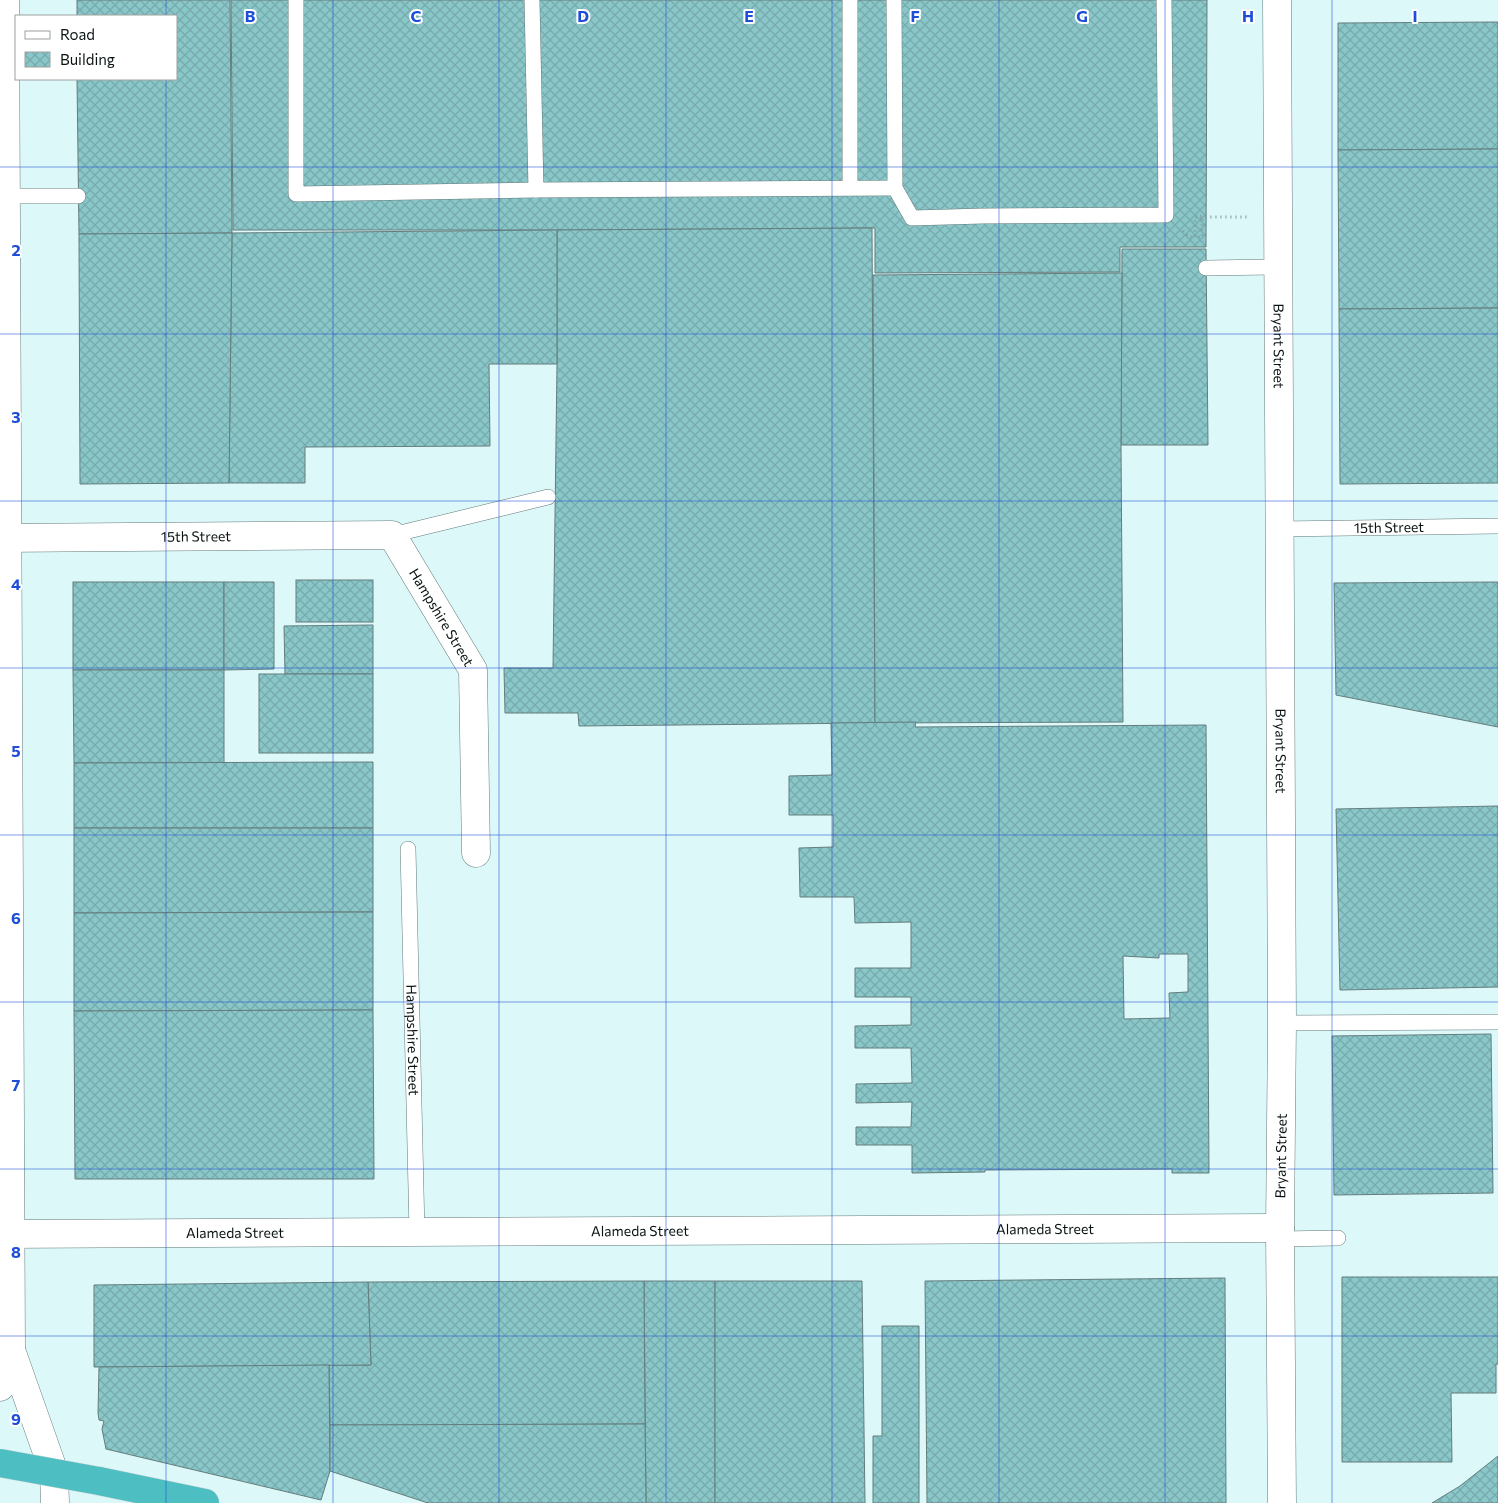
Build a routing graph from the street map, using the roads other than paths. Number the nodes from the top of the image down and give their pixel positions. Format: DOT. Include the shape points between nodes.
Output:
graph roads {
  1 [pos="5,0"];
  2 [pos="296,0"];
  3 [pos="532,0"];
  4 [pos="850,0"];
  5 [pos="894,0"];
  6 [pos="1164,0"];
  7 [pos="1277,0"];
  8 [pos="850,187"];
  9 [pos="895,188"];
  10 [pos="536,190"];
  11 [pos="6,196"];
  12 [pos="78,196"];
  13 [pos="1278,267"];
  14 [pos="1206,268"];
  15 [pos="548,497"];
  16 [pos="1498,526"];
  17 [pos="1280,529"];
  18 [pos="392,535"];
  19 [pos="4,538"];
  20 [pos="408,849"];
  21 [pos="476,853"];
  22 [pos="1498,1022"];
  23 [pos="1282,1023"];
  24 [pos="417,1232"];
  25 [pos="6,1234"];
  26 [pos="1280,1234"];
  27 [pos="1338,1238"];
  28 [pos="11,1350"];
  29 [pos="0,1387"];
  30 [pos="0,1463"];
  31 [pos="54,1472"];
  32 [pos="55,1503"];
  33 [pos="69,1503"];
  34 [pos="205,1503"];
  35 [pos="1282,1503"];
  1 -- 11 [label="street"];
  2 -- 10 [label="lane" via="296,194"];
  3 -- 10 [label="lane"];
  4 -- 8 [label="lane"];
  5 -- 9 [label="lane"];
  6 -- 9 [label="lane" via="1166,215 912,218"];
  7 -- 13 [label="street, Bryant Street"];
  8 -- 9 [label="lane"];
  8 -- 10 [label="lane"];
  11 -- 12 [label="lane"];
  11 -- 19 [label="street"];
  13 -- 14 [label="lane"];
  13 -- 17 [label="street, Bryant Street"];
  15 -- 18 [label="lane"];
  16 -- 17 [label="lane, 15th Street"];
  17 -- 23 [label="street, Bryant Street"];
  18 -- 19 [label="street, 15th Street"];
  18 -- 21 [label="street, Hampshire Street" via="473,670"];
  19 -- 25 [label="street"];
  20 -- 24 [label="lane, Hampshire Street"];
  22 -- 23 [label="lane"];
  23 -- 26 [label="street, Bryant Street"];
  24 -- 25 [label="street, Alameda Street"];
  24 -- 26 [label="street, Alameda Street"];
  25 -- 28 [label="street"];
  26 -- 27 [label="lane"];
  26 -- 35 [label="street, Bryant Street"];
  28 -- 29 [label="street"];
  28 -- 31 [label="street"];
  30 -- 34 [label="highway, bridge"];
  31 -- 32 [label="street"];
  31 -- 33 [label="street"];
}
